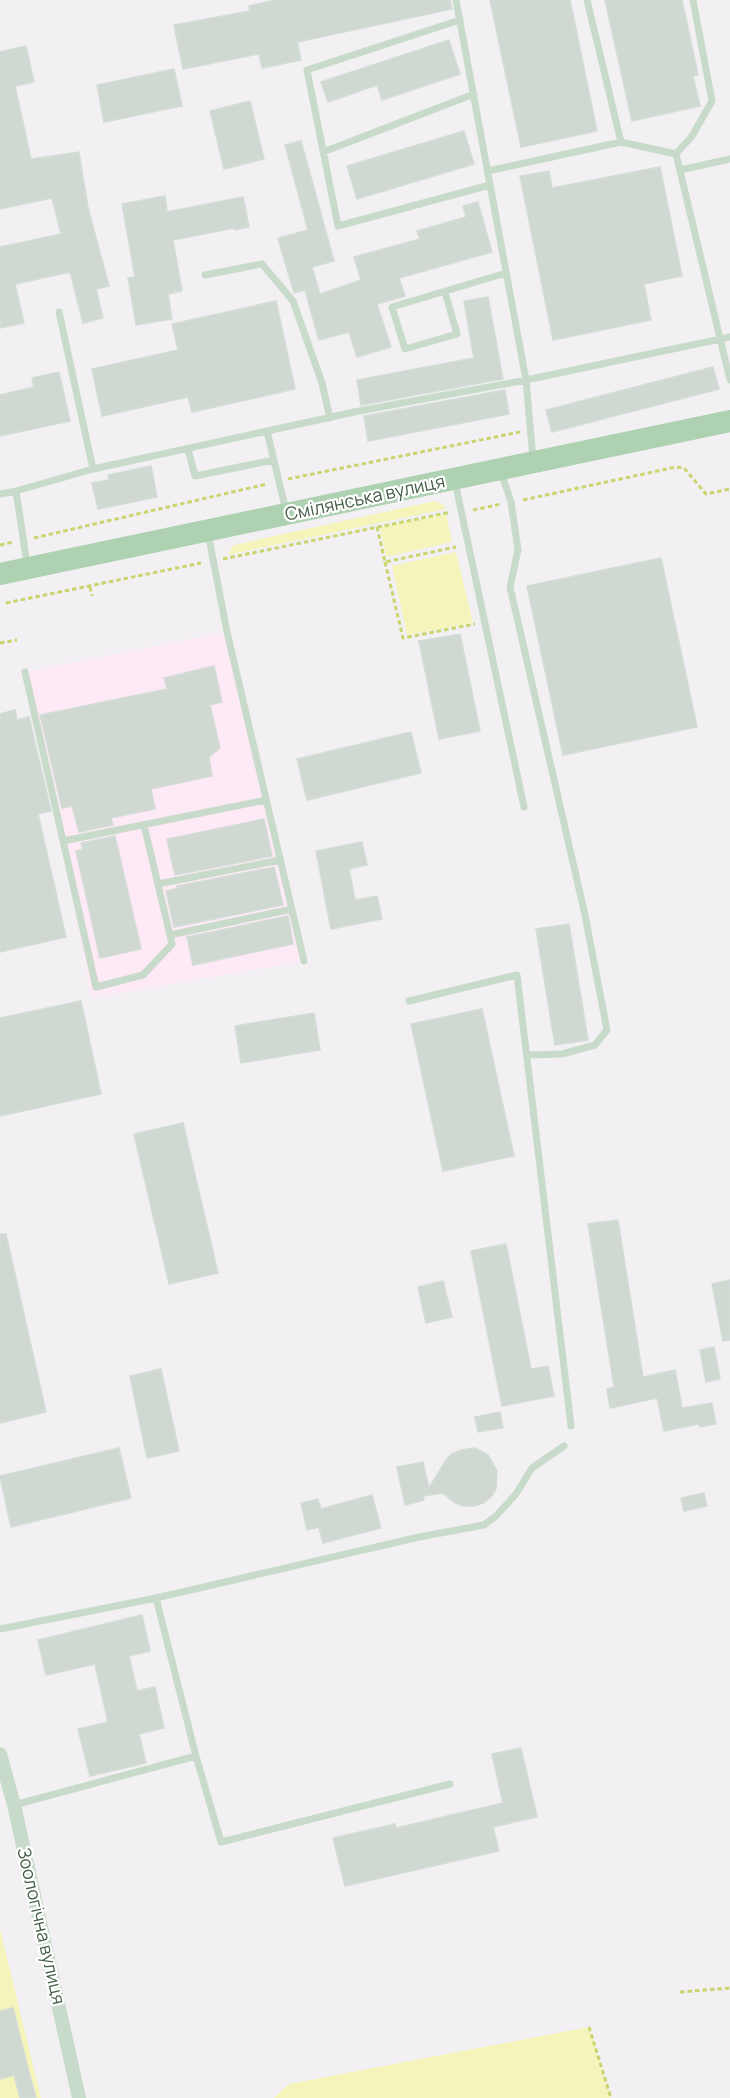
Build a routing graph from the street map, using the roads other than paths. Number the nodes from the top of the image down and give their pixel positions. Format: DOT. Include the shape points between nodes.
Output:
graph roads {
  1 [pos="456,0"];
  2 [pos="587,0"];
  3 [pos="693,0"];
  4 [pos="460,20"];
  5 [pos="474,94"];
  6 [pos="621,142"];
  7 [pos="323,152"];
  8 [pos="676,154"];
  9 [pos="730,159"];
  10 [pos="680,170"];
  11 [pos="488,171"];
  12 [pos="490,185"];
  13 [pos="506,273"];
  14 [pos="205,275"];
  15 [pos="445,292"];
  16 [pos="59,312"];
  17 [pos="730,337"];
  18 [pos="720,339"];
  19 [pos="526,380"];
  20 [pos="730,380"];
  21 [pos="330,418"];
  22 [pos="730,420"];
  23 [pos="267,431"];
  24 [pos="188,449"];
  25 [pos="274,460"];
  26 [pos="533,463"];
  27 [pos="93,469"];
  28 [pos="501,469"];
  29 [pos="455,479"];
  30 [pos="16,491"];
  31 [pos="0,494"];
  32 [pos="286,514"];
  33 [pos="208,530"];
  34 [pos="28,568"];
  35 [pos="0,574"];
  36 [pos="25,672"];
  37 [pos="266,800"];
  38 [pos="525,807"];
  39 [pos="144,825"];
  40 [pos="63,841"];
  41 [pos="280,860"];
  42 [pos="158,884"];
  43 [pos="292,909"];
  44 [pos="170,935"];
  45 [pos="304,961"];
  46 [pos="409,1001"];
  47 [pos="526,1055"];
  48 [pos="571,1426"];
  49 [pos="564,1446"];
  50 [pos="156,1598"];
  51 [pos="0,1629"];
  52 [pos="0,1754"];
  53 [pos="196,1756"];
  54 [pos="450,1784"];
  55 [pos="14,1805"];
  56 [pos="80,2098"];
  1 -- 4 [label="lane"];
  2 -- 6 [label="lane"];
  3 -- 8 [label="lane" via="712,101 693,136"];
  4 -- 5 [label="lane"];
  4 -- 7 [label="lane" via="307,70"];
  5 -- 7 [label="lane"];
  5 -- 11 [label="lane"];
  6 -- 8 [label="lane"];
  6 -- 11 [label="lane"];
  7 -- 12 [label="lane" via="338,226"];
  8 -- 10 [label="lane"];
  9 -- 10 [label="lane"];
  10 -- 18 [label="lane"];
  11 -- 12 [label="lane"];
  12 -- 13 [label="lane"];
  13 -- 15 [label="lane"];
  13 -- 19 [label="lane"];
  14 -- 21 [label="lane" via="262,264 293,301"];
  15 -- 15 [label="lane" via="392,307 405,349 457,334"];
  16 -- 27 [label="lane"];
  17 -- 18 [label="lane"];
  18 -- 19 [label="lane"];
  18 -- 20 [label="lane"];
  19 -- 21 [label="lane"];
  19 -- 26 [label="lane"];
  21 -- 23 [label="lane"];
  22 -- 26 [label="main road, Смілянська вулиця"];
  23 -- 24 [label="lane"];
  23 -- 25 [label="lane"];
  24 -- 25 [label="lane" via="195,476"];
  24 -- 27 [label="lane"];
  25 -- 32 [label="lane"];
  26 -- 28 [label="main road, Смілянська вулиця"];
  27 -- 30 [label="lane"];
  28 -- 29 [label="main road, Смілянська вулиця"];
  28 -- 47 [label="lane" via="511,502 518,550 510,587 585,915 607,1030 595,1045 562,1054"];
  29 -- 32 [label="main road, Смілянська вулиця"];
  29 -- 38 [label="lane"];
  30 -- 31 [label="lane"];
  30 -- 34 [label="lane"];
  32 -- 33 [label="main road, Смілянська вулиця"];
  33 -- 34 [label="main road, Смілянська вулиця"];
  33 -- 37 [label="lane"];
  34 -- 35 [label="main road, Смілянська вулиця"];
  36 -- 40 [label="lane"];
  37 -- 39 [label="lane"];
  37 -- 41 [label="lane"];
  39 -- 40 [label="lane"];
  39 -- 42 [label="lane"];
  40 -- 44 [label="lane" via="96,987 143,975 172,944"];
  41 -- 42 [label="lane"];
  41 -- 43 [label="lane"];
  42 -- 44 [label="lane"];
  43 -- 44 [label="lane"];
  43 -- 45 [label="lane"];
  46 -- 47 [label="lane" via="517,975"];
  47 -- 48 [label="lane"];
  49 -- 50 [label="lane" via="532,1468 516,1494 484,1525"];
  50 -- 51 [label="lane"];
  50 -- 53 [label="lane"];
  52 -- 55 [label="street, Зоологічна вулиця"];
  53 -- 54 [label="lane" via="221,1842"];
  53 -- 55 [label="lane"];
  55 -- 56 [label="street, Зоологічна вулиця"];
}
